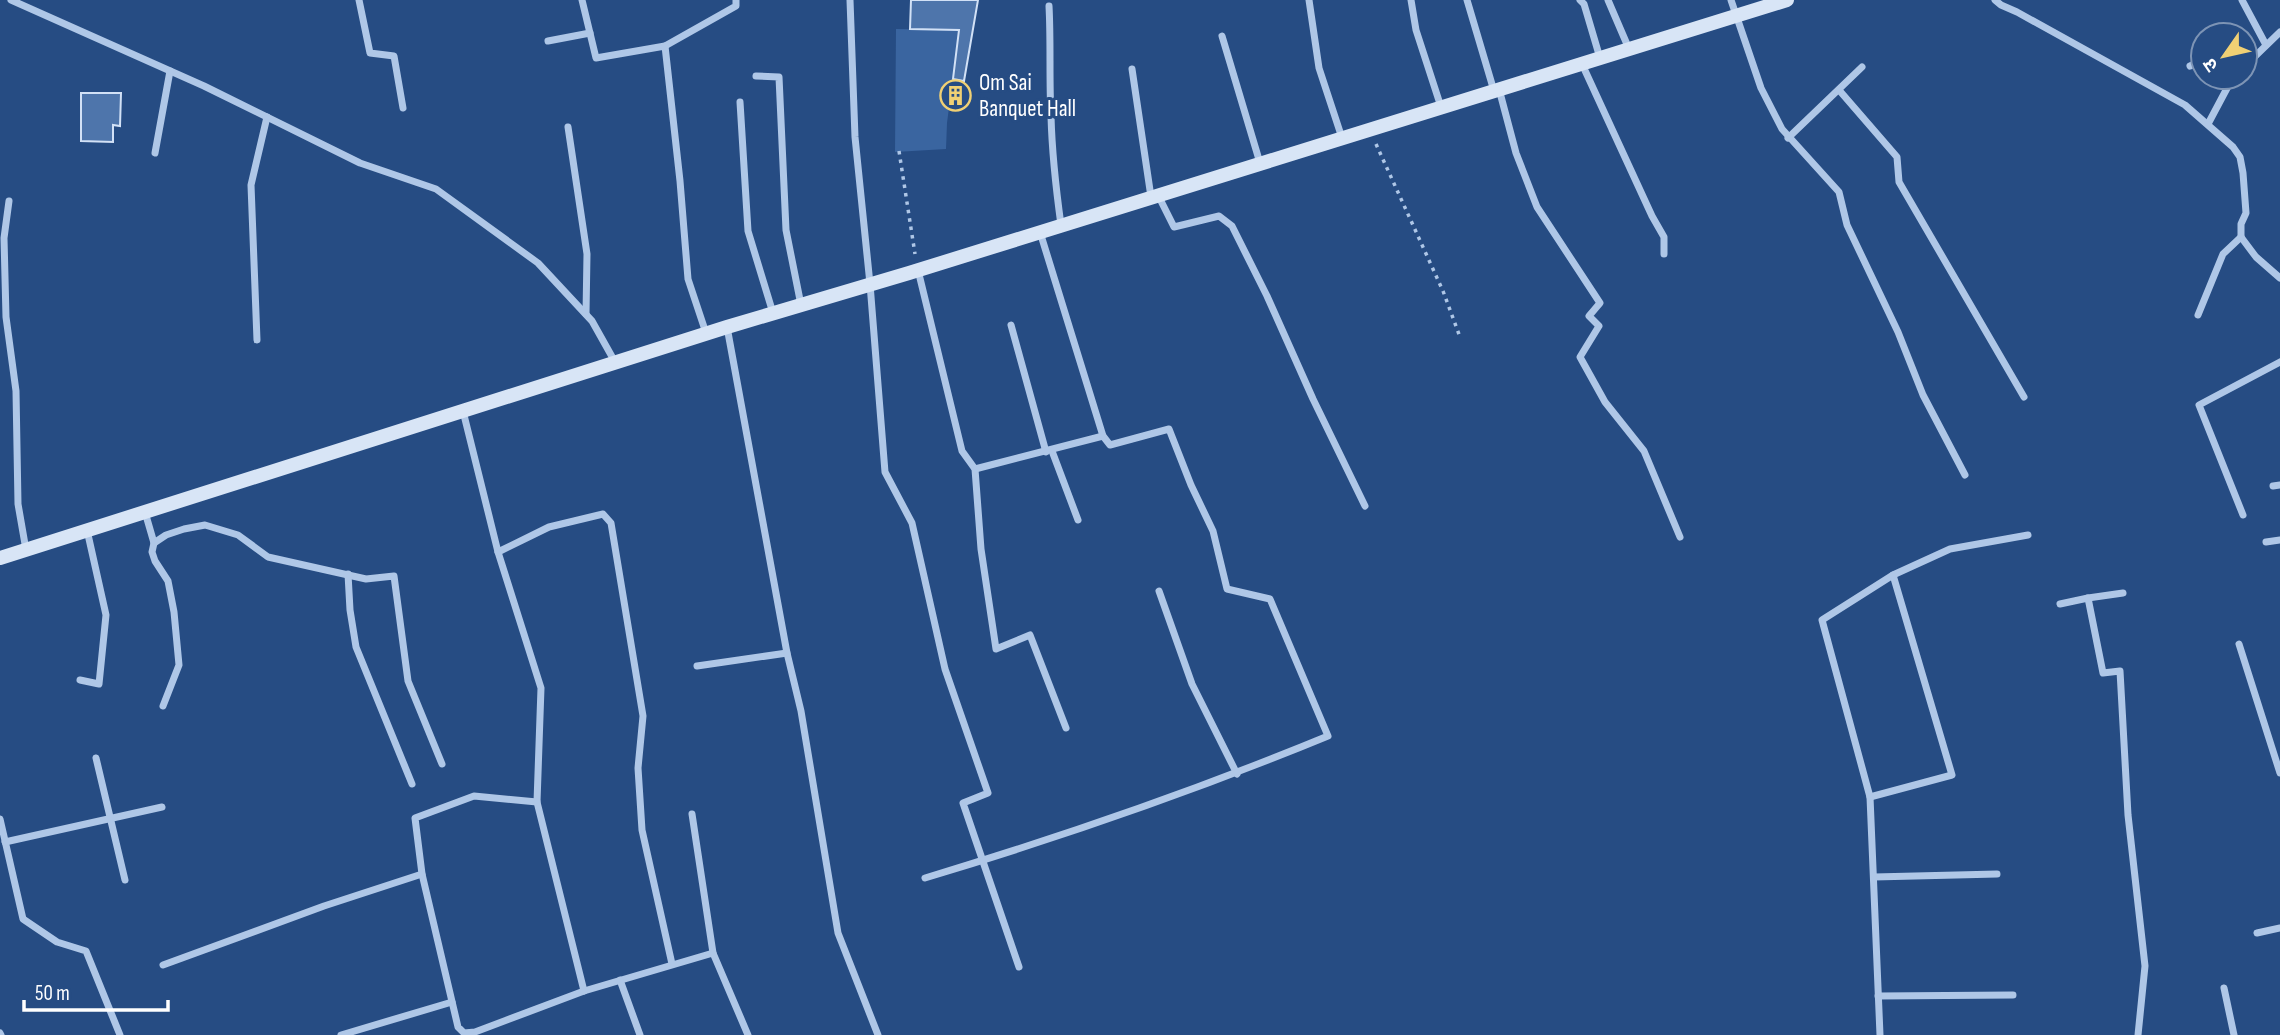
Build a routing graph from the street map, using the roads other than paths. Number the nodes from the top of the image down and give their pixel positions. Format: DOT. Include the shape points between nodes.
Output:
graph roads {
  1 [pos="11,0"];
  2 [pos="359,0"];
  3 [pos="582,0"];
  4 [pos="736,0"];
  5 [pos="850,0"];
  6 [pos="1309,0"];
  7 [pos="1411,0"];
  8 [pos="1467,0"];
  9 [pos="1580,0"];
  10 [pos="1608,0"];
  11 [pos="1731,0"];
  12 [pos="1787,0"];
  13 [pos="1995,0"];
  14 [pos="2242,0"];
  15 [pos="1768,3"];
  16 [pos="1049,6"];
  17 [pos="1737,15"];
  18 [pos="2280,32"];
  19 [pos="590,33"];
  20 [pos="1222,36"];
  21 [pos="548,41"];
  22 [pos="2266,45"];
  23 [pos="665,46"];
  24 [pos="1629,49"];
  25 [pos="2259,52"];
  26 [pos="1600,58"];
  27 [pos="1582,64"];
  28 [pos="1862,67"];
  29 [pos="1132,69"];
  30 [pos="170,71"];
  31 [pos="756,76"];
  32 [pos="1497,90"];
  33 [pos="1839,90"];
  34 [pos="2224,91"];
  35 [pos="740,102"];
  36 [pos="1441,107"];
  37 [pos="403,108"];
  38 [pos="267,117"];
  39 [pos="2208,124"];
  40 [pos="568,127"];
  41 [pos="1342,138"];
  42 [pos="1788,138"];
  43 [pos="155,153"];
  44 [pos="1260,163"];
  45 [pos="1154,196"];
  46 [pos="9,201"];
  47 [pos="1061,225"];
  48 [pos="1040,232"];
  49 [pos="2241,237"];
  50 [pos="1664,254"];
  51 [pos="918,270"];
  52 [pos="2280,278"];
  53 [pos="870,284"];
  54 [pos="801,305"];
  55 [pos="773,313"];
  56 [pos="586,315"];
  57 [pos="2198,316"];
  58 [pos="1011,325"];
  59 [pos="727,327"];
  60 [pos="706,333"];
  61 [pos="257,340"];
  62 [pos="615,362"];
  63 [pos="2280,362"];
  64 [pos="2024,397"];
  65 [pos="463,410"];
  66 [pos="1102,436"];
  67 [pos="1049,451"];
  68 [pos="975,469"];
  69 [pos="1965,475"];
  70 [pos="1365,506"];
  71 [pos="145,512"];
  72 [pos="2243,515"];
  73 [pos="1078,520"];
  74 [pos="87,530"];
  75 [pos="2028,535"];
  76 [pos="1680,537"];
  77 [pos="2280,540"];
  78 [pos="2266,542"];
  79 [pos="154,543"];
  80 [pos="26,550"];
  81 [pos="498,552"];
  82 [pos="0,558"];
  83 [pos="348,574"];
  84 [pos="1893,575"];
  85 [pos="1159,591"];
  86 [pos="2123,593"];
  87 [pos="2088,598"];
  88 [pos="2060,604"];
  89 [pos="2239,644"];
  90 [pos="787,653"];
  91 [pos="697,666"];
  92 [pos="80,680"];
  93 [pos="163,706"];
  94 [pos="1066,728"];
  95 [pos="96,758"];
  96 [pos="442,765"];
  97 [pos="2280,773"];
  98 [pos="1237,774"];
  99 [pos="412,783"];
  100 [pos="1870,797"];
  101 [pos="537,802"];
  102 [pos="162,807"];
  103 [pos="692,814"];
  104 [pos="0,819"];
  105 [pos="110,819"];
  106 [pos="5,842"];
  107 [pos="983,861"];
  108 [pos="422,874"];
  109 [pos="1997,874"];
  110 [pos="1874,877"];
  111 [pos="925,878"];
  112 [pos="125,880"];
  113 [pos="2280,928"];
  114 [pos="2257,933"];
  115 [pos="713,953"];
  116 [pos="671,964"];
  117 [pos="163,965"];
  118 [pos="1019,967"];
  119 [pos="620,980"];
  120 [pos="2224,988"];
  121 [pos="584,992"];
  122 [pos="2013,995"];
  123 [pos="1878,996"];
  124 [pos="452,1002"];
  125 [pos="492,1031"];
  126 [pos="120,1035"];
  127 [pos="341,1035"];
  128 [pos="640,1035"];
  129 [pos="748,1035"];
  130 [pos="878,1035"];
  131 [pos="1880,1035"];
  132 [pos="2138,1035"];
  133 [pos="2234,1035"];
  1 -- 30 [label="street"];
  2 -- 37 [label="street" via="370,52 394,56"];
  3 -- 19 [label="street"];
  4 -- 23 [label="street" via="736,6"];
  5 -- 53 [label="street" via="855,137"];
  6 -- 41 [label="street" via="1319,68"];
  7 -- 36 [label="street"];
  8 -- 32 [label="street"];
  9 -- 26 [label="street"];
  10 -- 24 [label="street"];
  11 -- 17 [label="street"];
  12 -- 15 [label="main road"];
  13 -- 39 [label="street" via="2185,105"];
  14 -- 22 [label="street"];
  15 -- 17 [label="main road"];
  16 -- 47 [label="street" via="1054,173"];
  17 -- 24 [label="main road"];
  17 -- 42 [label="street" via="1761,88"];
  18 -- 22 [label="street"];
  19 -- 21 [label="street"];
  19 -- 23 [label="street" via="596,58"];
  20 -- 44 [label="street"];
  22 -- 25 [label="street"];
  23 -- 60 [label="street" via="688,279"];
  24 -- 26 [label="main road"];
  26 -- 27 [label="main road"];
  27 -- 32 [label="main road"];
  27 -- 50 [label="street" via="1664,237"];
  28 -- 33 [label="street"];
  29 -- 45 [label="street"];
  30 -- 38 [label="street"];
  30 -- 43 [label="street"];
  31 -- 54 [label="street" via="779,77 786,230"];
  32 -- 36 [label="main road"];
  32 -- 76 [label="street" via="1537,207 1600,303 1589,316 1599,326 1580,357 1605,402 1644,451"];
  33 -- 42 [label="street"];
  33 -- 64 [label="street" via="1897,157 1899,183"];
  34 -- 39 [label="street"];
  35 -- 55 [label="street" via="748,231"];
  36 -- 41 [label="main road"];
  38 -- 56 [label="street" via="360,163 436,189 538,263"];
  38 -- 61 [label="street" via="251,186"];
  39 -- 49 [label="street" via="2240,158 2246,213"];
  40 -- 56 [label="street" via="587,254"];
  41 -- 44 [label="main road"];
  42 -- 69 [label="street" via="1839,192 1847,225 1923,395"];
  44 -- 45 [label="main road"];
  45 -- 47 [label="main road"];
  45 -- 70 [label="street" via="1174,228 1219,216 1232,226"];
  46 -- 80 [label="street" via="4,239 6,317 16,391 18,504"];
  47 -- 48 [label="main road"];
  48 -- 51 [label="main road"];
  48 -- 66 [label="street"];
  49 -- 52 [label="street"];
  49 -- 57 [label="street" via="2223,254"];
  51 -- 53 [label="main road"];
  51 -- 68 [label="street" via="962,451"];
  53 -- 54 [label="main road"];
  53 -- 107 [label="street" via="885,472 912,523 945,669 988,793 963,803"];
  54 -- 55 [label="main road"];
  55 -- 59 [label="main road"];
  56 -- 62 [label="street"];
  58 -- 67 [label="street"];
  59 -- 60 [label="main road"];
  59 -- 90 [label="street"];
  60 -- 62 [label="main road"];
  62 -- 65 [label="main road"];
  63 -- 72 [label="street" via="2199,405"];
  65 -- 71 [label="main road"];
  65 -- 81 [label="street"];
  66 -- 67 [label="street"];
  66 -- 98 [label="street" via="1110,445 1169,429 1213,531 1227,589 1270,599 1328,736"];
  67 -- 68 [label="street"];
  67 -- 73 [label="street"];
  68 -- 94 [label="street" via="996,649 1030,635"];
  71 -- 74 [label="main road"];
  71 -- 79 [label="street"];
  74 -- 80 [label="main road"];
  74 -- 92 [label="street" via="106,615 99,684"];
  75 -- 84 [label="street" via="1950,549"];
  77 -- 78 [label="street"];
  79 -- 83 [label="street" via="166,535 205,525 238,536 268,557"];
  79 -- 93 [label="street" via="155,561 168,581 179,665"];
  80 -- 82 [label="main road"];
  81 -- 101 [label="street" via="541,688"];
  81 -- 116 [label="street" via="549,527 603,514 611,523 643,716 638,768 642,830"];
  83 -- 96 [label="street" via="366,579 394,576 408,681"];
  83 -- 99 [label="street" via="356,647"];
  84 -- 100 [label="street" via="1822,620"];
  84 -- 100 [label="street" via="1952,775"];
  85 -- 98 [label="street" via="1192,684"];
  86 -- 87 [label="street"];
  87 -- 88 [label="street"];
  87 -- 132 [label="street" via="2103,673 2120,671 2127,803 2145,966"];
  89 -- 97 [label="street"];
  90 -- 91 [label="street"];
  90 -- 130 [label="street" via="838,933"];
  95 -- 105 [label="street"];
  98 -- 107 [label="street"];
  100 -- 110 [label="street"];
  101 -- 108 [label="street" via="474,796 415,818"];
  101 -- 121 [label="street"];
  102 -- 105 [label="street"];
  103 -- 115 [label="street"];
  104 -- 106 [label="street"];
  105 -- 106 [label="street"];
  105 -- 112 [label="street"];
  106 -- 126 [label="street" via="23,919 57,943 86,951"];
  107 -- 111 [label="street"];
  107 -- 118 [label="street"];
  108 -- 117 [label="street"];
  108 -- 124 [label="street"];
  109 -- 110 [label="street"];
  110 -- 123 [label="street"];
  113 -- 114 [label="street"];
  115 -- 116 [label="street"];
  115 -- 129 [label="street"];
  116 -- 119 [label="street"];
  119 -- 121 [label="street"];
  119 -- 128 [label="street"];
  120 -- 133 [label="street"];
  121 -- 125 [label="street"];
  122 -- 123 [label="street"];
  123 -- 131 [label="street"];
  124 -- 125 [label="street" via="464,1033"];
  124 -- 127 [label="street"];
}
